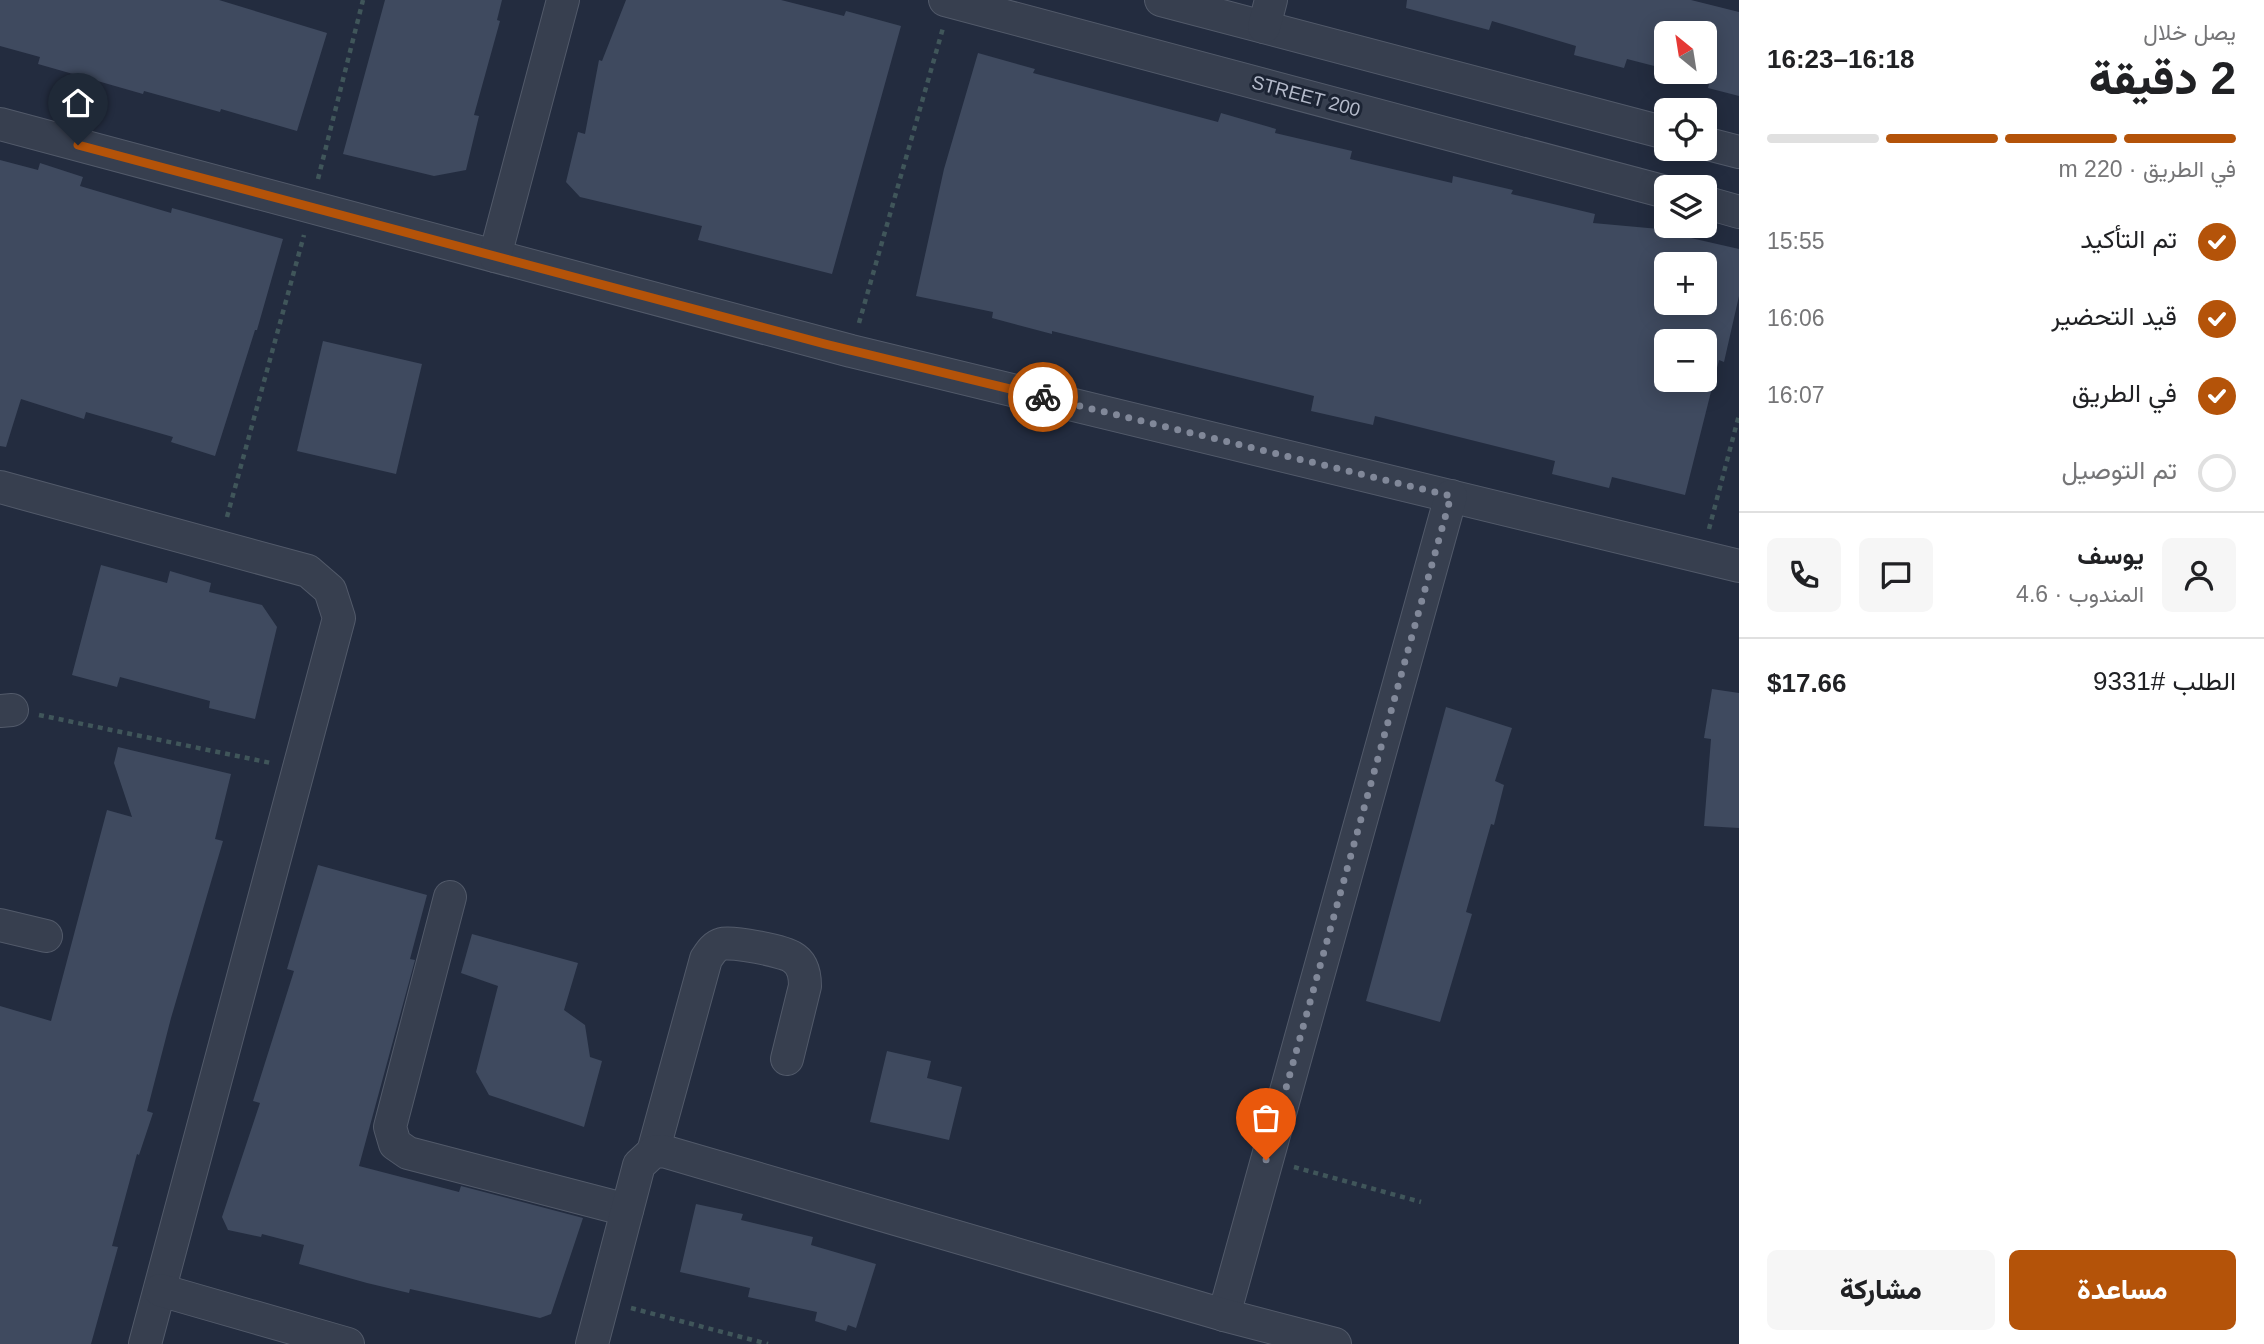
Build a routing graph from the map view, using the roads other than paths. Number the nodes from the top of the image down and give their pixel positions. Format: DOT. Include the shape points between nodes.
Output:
graph roads {
  1 [pos="563,0"];
  2 [pos="1161,0"];
  3 [pos="948,1"];
  4 [pos="1225,8"];
  5 [pos="1267,14"];
  6 [pos="0,124"];
  7 [pos="1654,129"];
  8 [pos="1717,146"];
  9 [pos="1739,152"];
  10 [pos="1654,189"];
  11 [pos="1717,206"];
  12 [pos="1739,212"];
  13 [pos="495,256"];
  14 [pos="0,487"];
  15 [pos="1451,496"];
  16 [pos="1739,566"];
  17 [pos="450,897"];
  18 [pos="0,925"];
  19 [pos="46,936"];
  20 [pos="787,1059"];
  21 [pos="653,1152"];
  22 [pos="627,1210"];
  23 [pos="160,1290"];
  24 [pos="1224,1315"];
  25 [pos="145,1344"];
  26 [pos="348,1344"];
  27 [pos="592,1344"];
  28 [pos="1335,1344"];
  1 -- 13 [label="street"];
  2 -- 4 [label="street"];
  3 -- 10 [label="street, STREET 200"];
  4 -- 5 [label="street"];
  5 -- 7 [label="street"];
  6 -- 13 [label="street"];
  8 -- 9 [label="street"];
  11 -- 12 [label="street"];
  13 -- 15 [label="street" via="851,351"];
  14 -- 23 [label="street" via="308,571 320,579 336,603 339,618"];
  15 -- 16 [label="street"];
  15 -- 24 [label="street"];
  17 -- 22 [label="street" via="390,1127 395,1144 408,1153"];
  18 -- 19 [label="street"];
  20 -- 21 [label="street" via="805,986 800,964 792,956 721,944 706,959"];
  21 -- 22 [label="street" via="639,1165"];
  21 -- 24 [label="street"];
  22 -- 27 [label="street"];
  23 -- 25 [label="street"];
  23 -- 26 [label="street"];
  24 -- 28 [label="street"];
}
